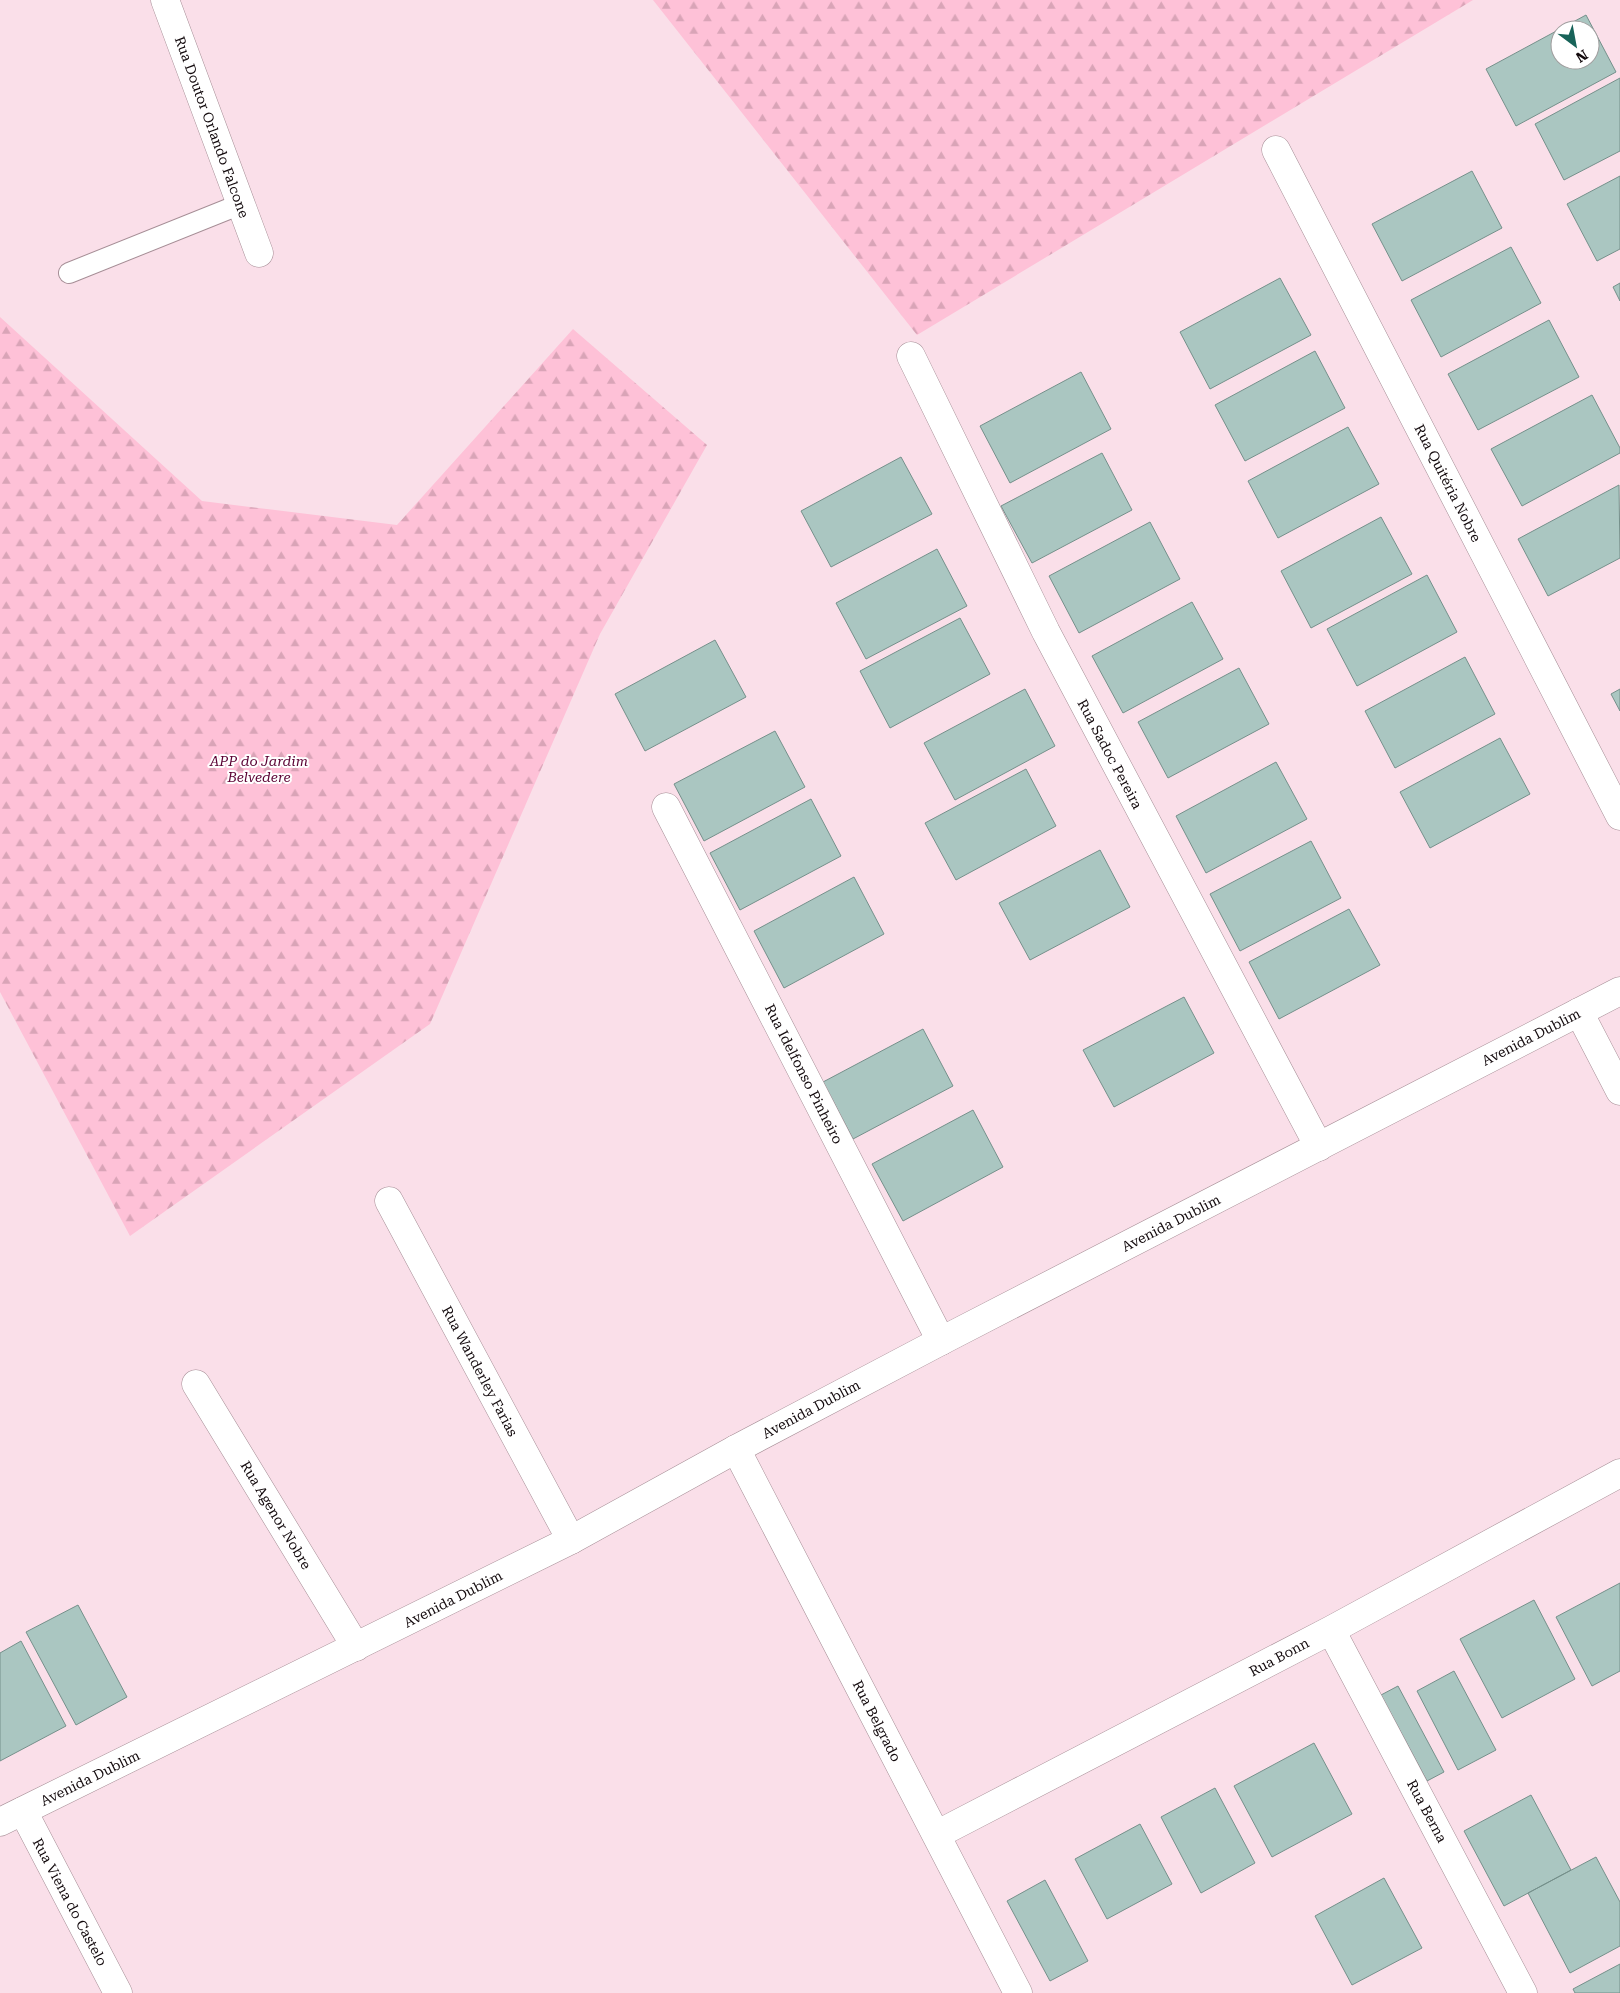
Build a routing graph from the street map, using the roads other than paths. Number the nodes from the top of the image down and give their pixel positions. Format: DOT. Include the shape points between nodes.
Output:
graph roads {
  1 [pos="165,0"];
  2 [pos="1276,150"];
  3 [pos="241,204"];
  4 [pos="259,253"];
  5 [pos="69,273"];
  6 [pos="911,356"];
  7 [pos="666,807"];
  8 [pos="1620,816"];
  9 [pos="1620,991"];
  10 [pos="1579,1012"];
  11 [pos="1620,1091"];
  12 [pos="1319,1147"];
  13 [pos="389,1201"];
  14 [pos="941,1341"];
  15 [pos="196,1384"];
  16 [pos="736,1448"];
  17 [pos="1620,1474"];
  18 [pos="571,1540"];
  19 [pos="1331,1630"];
  20 [pos="356,1647"];
  21 [pos="11,1817"];
  22 [pos="936,1836"];
  23 [pos="118,1993"];
  24 [pos="1018,1993"];
  25 [pos="1523,1993"];
  1 -- 3 [label="street, Rua Doutor Orlando Falcone"];
  2 -- 8 [label="street, Rua Quitéria Nobre"];
  3 -- 4 [label="street, Rua Doutor Orlando Falcone"];
  3 -- 5 [label="lane"];
  6 -- 12 [label="street, Rua Sadoc Pereira" via="1046,632"];
  7 -- 14 [label="street, Rua Idelfonso Pinheiro"];
  9 -- 10 [label="street, Avenida Dublim"];
  10 -- 11 [label="street"];
  10 -- 12 [label="street, Avenida Dublim"];
  12 -- 14 [label="street, Avenida Dublim"];
  13 -- 18 [label="street, Rua Wanderley Farias"];
  14 -- 16 [label="street, Avenida Dublim"];
  15 -- 20 [label="street, Rua Agenor Nobre"];
  16 -- 18 [label="street, Avenida Dublim"];
  16 -- 22 [label="street, Rua Belgrado"];
  17 -- 19 [label="street, Rua Bonn"];
  18 -- 20 [label="street, Avenida Dublim"];
  19 -- 22 [label="street, Rua Bonn"];
  19 -- 25 [label="street, Rua Berna"];
  20 -- 21 [label="street, Avenida Dublim"];
  21 -- 23 [label="street, Rua Viena do Castelo"];
  22 -- 24 [label="street, Rua Belgrado"];
}
